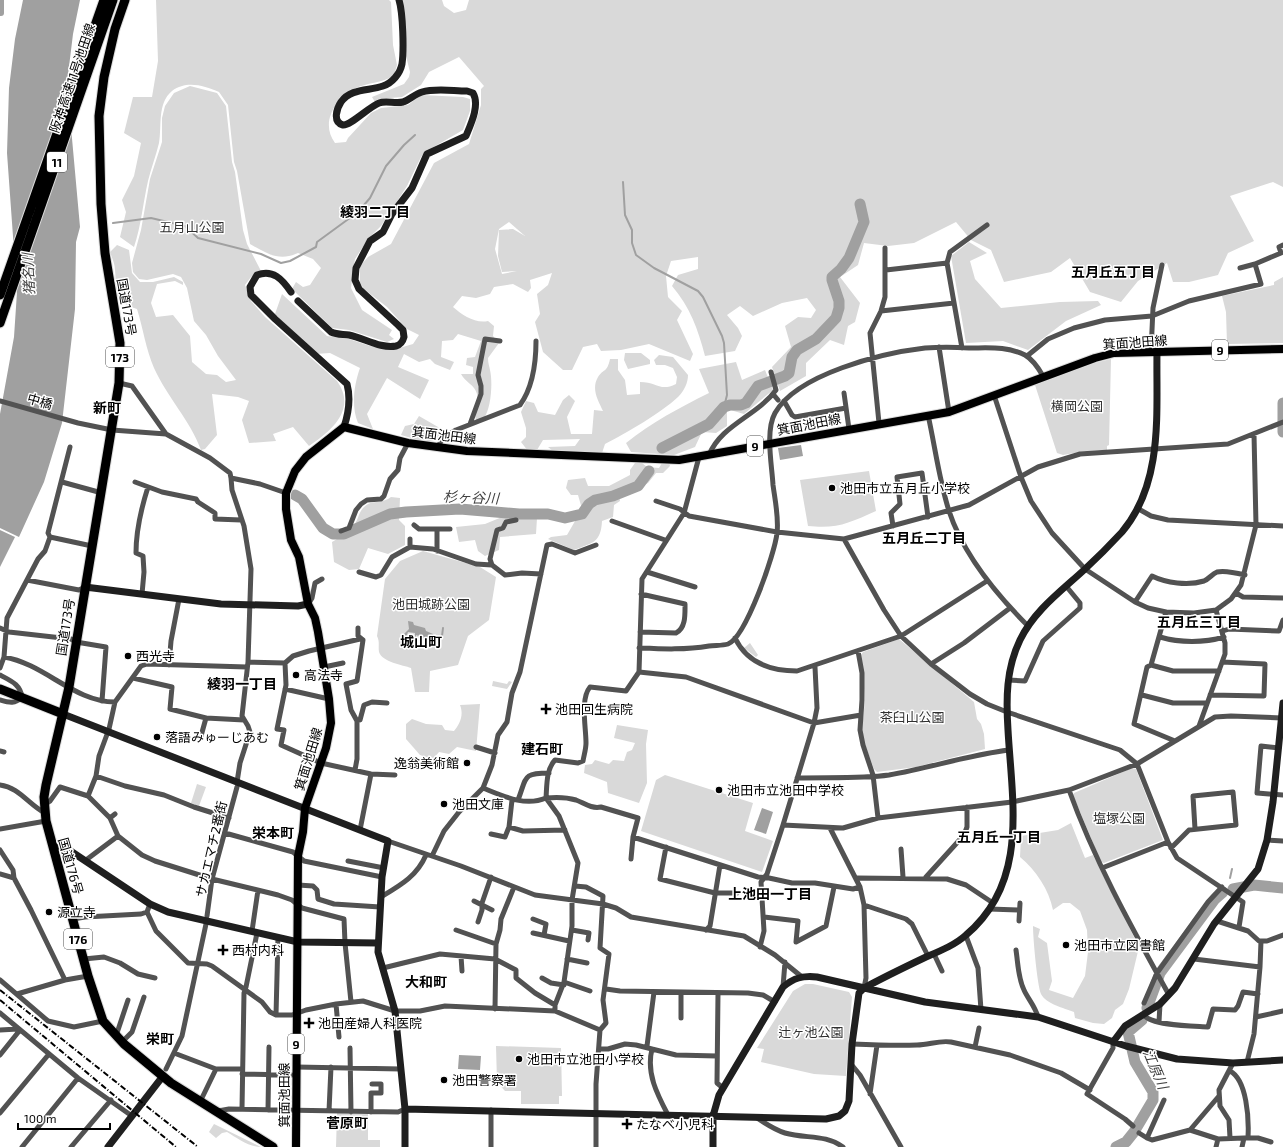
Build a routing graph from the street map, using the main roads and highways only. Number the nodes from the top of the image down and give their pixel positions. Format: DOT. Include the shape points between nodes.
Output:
graph roads {
  1 [pos="104,0"];
  2 [pos="113,0"];
  3 [pos="125,0"];
  4 [pos="0,295"];
  5 [pos="0,323"];
  6 [pos="1283,349"];
  7 [pos="0,689"];
  8 [pos="63,714"];
  9 [pos="273,1147"];
  10 [pos="296,1147"];
  1 -- 4 [label="highway, 阪神高速11号池田線 / 11"];
  2 -- 5 [label="highway, 阪神高速11号池田線 / 11"];
  3 -- 8 [label="highway, 国道173号 / 173" via="115,29 104,77 100,116 102,216 105,254 120,343 119,384"];
  6 -- 10 [label="main road, 箕面池田線 / 9" via="1114,353 1043,376 949,412 679,460 467,451 408,443 344,427 306,457 295,471 286,493 286,509 291,540 299,557 308,604 315,618 331,723 326,748 305,808 298,856"];
  7 -- 8 [label="highway"];
  8 -- 9 [label="highway, 国道176号 / 176" via="46,785 45,813 88,976 103,1021 119,1039 165,1072 200,1102"];
}
